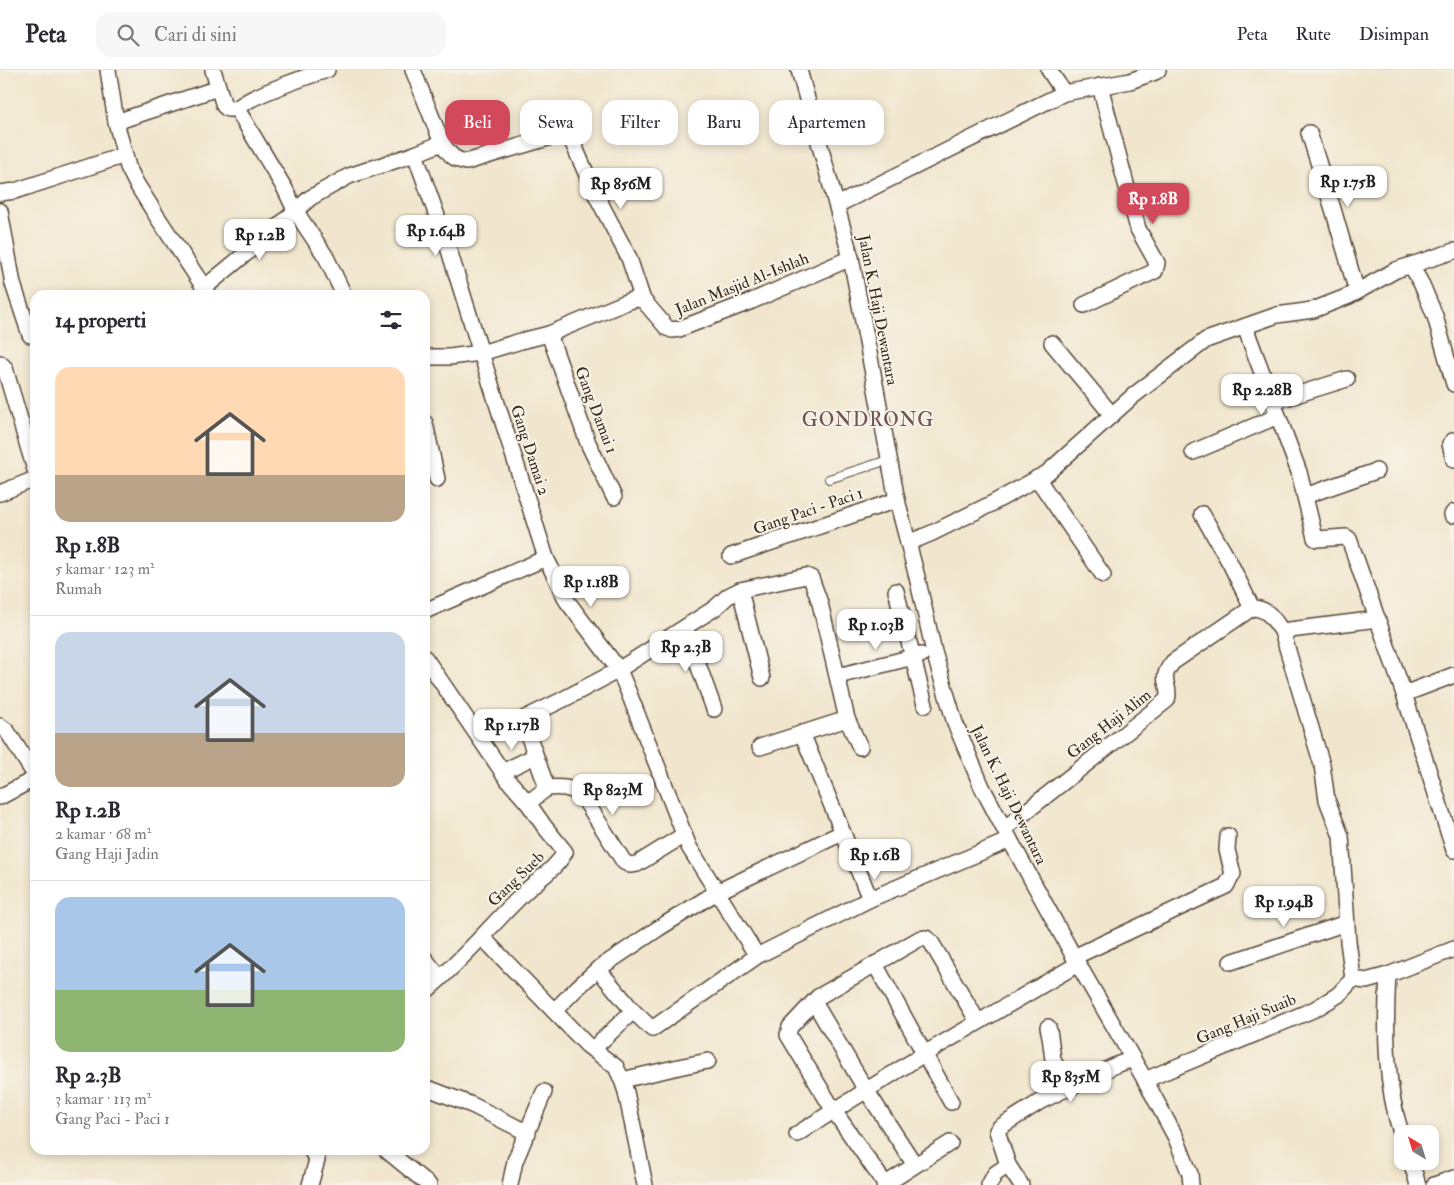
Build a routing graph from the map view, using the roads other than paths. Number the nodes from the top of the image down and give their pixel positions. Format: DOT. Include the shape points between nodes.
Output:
graph roads {
  1 [pos="108,70"];
  2 [pos="212,70"];
  3 [pos="326,70"];
  4 [pos="413,70"];
  5 [pos="799,70"];
  6 [pos="1048,70"];
  7 [pos="1158,70"];
  8 [pos="1100,86"];
  9 [pos="218,88"];
  10 [pos="1064,93"];
  11 [pos="237,109"];
  12 [pos="116,122"];
  13 [pos="1309,133"];
  14 [pos="442,143"];
  15 [pos="415,154"];
  16 [pos="125,155"];
  17 [pos="0,193"];
  18 [pos="837,205"];
  19 [pos="0,211"];
  20 [pos="296,212"];
  21 [pos="1454,251"];
  22 [pos="851,258"];
  23 [pos="1412,265"];
  24 [pos="205,290"];
  25 [pos="207,290"];
  26 [pos="342,290"];
  27 [pos="1357,292"];
  28 [pos="643,300"];
  29 [pos="1084,305"];
  30 [pos="1245,327"];
  31 [pos="549,334"];
  32 [pos="30,335"];
  33 [pos="1052,343"];
  34 [pos="481,353"];
  35 [pos="430,358"];
  36 [pos="0,363"];
  37 [pos="1347,379"];
  38 [pos="1454,384"];
  39 [pos="1275,409"];
  40 [pos="1112,415"];
  41 [pos="1454,440"];
  42 [pos="430,446"];
  43 [pos="1193,452"];
  44 [pos="30,453"];
  45 [pos="888,460"];
  46 [pos="1454,460"];
  47 [pos="1376,471"];
  48 [pos="1037,478"];
  49 [pos="437,479"];
  50 [pos="829,480"];
  51 [pos="30,481"];
  52 [pos="0,494"];
  53 [pos="1305,496"];
  54 [pos="614,497"];
  55 [pos="896,500"];
  56 [pos="1202,514"];
  57 [pos="908,543"];
  58 [pos="731,556"];
  59 [pos="546,558"];
  60 [pos="1104,575"];
  61 [pos="740,590"];
  62 [pos="896,591"];
  63 [pos="1252,608"];
  64 [pos="430,609"];
  65 [pos="1378,618"];
  66 [pos="685,628"];
  67 [pos="1282,631"];
  68 [pos="934,652"];
  69 [pos="913,657"];
  70 [pos="430,665"];
  71 [pos="619,670"];
  72 [pos="1454,675"];
  73 [pos="838,676"];
  74 [pos="762,678"];
  75 [pos="1404,694"];
  76 [pos="925,705"];
  77 [pos="714,709"];
  78 [pos="847,718"];
  79 [pos="0,726"];
  80 [pos="802,733"];
  81 [pos="760,747"];
  82 [pos="860,747"];
  83 [pos="534,756"];
  84 [pos="30,768"];
  85 [pos="502,772"];
  86 [pos="30,778"];
  87 [pos="546,788"];
  88 [pos="0,797"];
  89 [pos="528,803"];
  90 [pos="842,834"];
  91 [pos="1007,834"];
  92 [pos="684,835"];
  93 [pos="1228,836"];
  94 [pos="1454,850"];
  95 [pos="717,892"];
  96 [pos="870,899"];
  97 [pos="1346,923"];
  98 [pos="482,937"];
  99 [pos="1454,949"];
  100 [pos="757,956"];
  101 [pos="1076,961"];
  102 [pos="1231,962"];
  103 [pos="875,964"];
  104 [pos="430,965"];
  105 [pos="598,970"];
  106 [pos="1388,975"];
  107 [pos="440,978"];
  108 [pos="1353,979"];
  109 [pos="430,987"];
  110 [pos="814,1002"];
  111 [pos="554,1011"];
  112 [pos="633,1011"];
  113 [pos="978,1022"];
  114 [pos="1048,1027"];
  115 [pos="593,1049"];
  116 [pos="924,1054"];
  117 [pos="1133,1059"];
  118 [pos="708,1061"];
  119 [pos="622,1080"];
  120 [pos="1145,1080"];
  121 [pos="1068,1088"];
  122 [pos="430,1089"];
  123 [pos="866,1090"];
  124 [pos="544,1092"];
  125 [pos="951,1102"];
  126 [pos="834,1111"];
  127 [pos="1399,1125"];
  128 [pos="528,1133"];
  129 [pos="797,1134"];
  130 [pos="950,1143"];
  131 [pos="314,1155"];
  132 [pos="392,1155"];
  133 [pos="915,1165"];
  134 [pos="1008,1165"];
  135 [pos="1414,1170"];
  136 [pos="1454,1178"];
  137 [pos="905,1180"];
  138 [pos="310,1185"];
  139 [pos="429,1185"];
  140 [pos="510,1185"];
  141 [pos="645,1185"];
  142 [pos="884,1185"];
  143 [pos="989,1185"];
  144 [pos="1021,1185"];
  145 [pos="1191,1185"];
  146 [pos="1418,1185"];
  147 [pos="1434,1185"];
  1 -- 12 [label="street"];
  2 -- 9 [label="street"];
  3 -- 11 [label="street" via="252,98"];
  4 -- 14 [label="street"];
  5 -- 18 [label="street, Jalan K. Haji Dewantara"];
  6 -- 10 [label="street"];
  7 -- 8 [label="street" via="1130,81"];
  8 -- 10 [label="street"];
  8 -- 29 [label="street" via="1138,229 1157,263 1155,271"];
  9 -- 11 [label="street" via="224,106"];
  9 -- 12 [label="street"];
  10 -- 18 [label="street"];
  11 -- 20 [label="street"];
  12 -- 16 [label="street"];
  13 -- 27 [label="street"];
  14 -- 15 [label="street"];
  14 -- 28 [label="street" via="451,156 466,162 568,132 594,192 629,258"];
  15 -- 20 [label="street" via="349,176 310,198"];
  15 -- 34 [label="street, Gang Damai 2"];
  16 -- 17 [label="street"];
  16 -- 24 [label="street" via="136,183"];
  18 -- 22 [label="street, Jalan K. Haji Dewantara"];
  19 -- 32 [label="street" via="14,284"];
  20 -- 25 [label="street"];
  20 -- 26 [label="street" via="326,257"];
  21 -- 23 [label="street"];
  22 -- 28 [label="street, Jalan Masjid Al-Ishlah" via="679,329 667,328"];
  22 -- 45 [label="street, Jalan K. Haji Dewantara"];
  23 -- 27 [label="street" via="1396,270"];
  23 -- 38 [label="street" via="1435,316"];
  27 -- 30 [label="street" via="1313,310 1278,315"];
  28 -- 31 [label="street" via="619,304"];
  30 -- 39 [label="street"];
  30 -- 40 [label="street" via="1206,340"];
  31 -- 34 [label="street"];
  31 -- 54 [label="street, Gang Damai 1" via="588,444"];
  33 -- 40 [label="street"];
  34 -- 35 [label="street"];
  34 -- 59 [label="street, Gang Damai 2"];
  36 -- 44 [label="street" via="5,368"];
  37 -- 39 [label="street"];
  39 -- 43 [label="street"];
  39 -- 53 [label="street"];
  40 -- 48 [label="street"];
  41 -- 46 [label="street" via="1450,444"];
  42 -- 49 [label="street"];
  45 -- 50 [label="lane"];
  45 -- 55 [label="street, Jalan K. Haji Dewantara"];
  47 -- 53 [label="street"];
  48 -- 57 [label="street"];
  48 -- 60 [label="street"];
  51 -- 52 [label="street"];
  53 -- 65 [label="street" via="1315,538 1349,539"];
  55 -- 57 [label="street, Jalan K. Haji Dewantara"];
  55 -- 58 [label="street, Gang Paci - Paci 1"];
  56 -- 63 [label="street"];
  57 -- 68 [label="street, Jalan K. Haji Dewantara"];
  59 -- 64 [label="street"];
  59 -- 71 [label="street, Gang Damai 2" via="567,601"];
  61 -- 66 [label="street"];
  61 -- 73 [label="street" via="806,576 811,578"];
  61 -- 74 [label="street"];
  62 -- 69 [label="street"];
  63 -- 67 [label="street" via="1262,608"];
  63 -- 91 [label="street, Gang Haji Alim" via="1173,662 1166,670 1167,700"];
  65 -- 67 [label="street"];
  65 -- 75 [label="street"];
  66 -- 71 [label="street"];
  66 -- 77 [label="street"];
  67 -- 97 [label="street" via="1322,765 1327,800 1341,836"];
  68 -- 69 [label="street"];
  68 -- 91 [label="street, Jalan K. Haji Dewantara" via="955,723 982,787"];
  69 -- 73 [label="street"];
  69 -- 76 [label="street"];
  70 -- 85 [label="street, Gang Sueb"];
  71 -- 83 [label="street" via="525,718"];
  71 -- 92 [label="street, Gang Damai 2"];
  72 -- 75 [label="street"];
  73 -- 78 [label="street"];
  75 -- 94 [label="street"];
  78 -- 80 [label="street"];
  78 -- 82 [label="street"];
  79 -- 84 [label="street" via="7,731"];
  80 -- 81 [label="street"];
  80 -- 90 [label="street"];
  83 -- 85 [label="street"];
  83 -- 87 [label="street"];
  85 -- 89 [label="street, Gang Sueb"];
  86 -- 88 [label="street"];
  87 -- 89 [label="street"];
  87 -- 92 [label="street" via="566,788 581,794 624,862 630,865 637,864"];
  89 -- 98 [label="street, Gang Sueb" via="565,852 560,861"];
  90 -- 95 [label="street"];
  90 -- 96 [label="street"];
  91 -- 96 [label="street"];
  91 -- 101 [label="street, Jalan K. Haji Dewantara"];
  92 -- 95 [label="street, Gang Damai 2"];
  93 -- 101 [label="street" via="1227,850 1234,874 1226,886"];
  95 -- 100 [label="street, Gang Damai 2"];
  95 -- 105 [label="street"];
  96 -- 100 [label="street"];
  97 -- 102 [label="street"];
  97 -- 108 [label="street"];
  98 -- 107 [label="street, Gang Sueb"];
  98 -- 111 [label="street"];
  99 -- 106 [label="street"];
  100 -- 112 [label="street" via="652,1029"];
  101 -- 113 [label="street"];
  101 -- 117 [label="street, Jalan K. Haji Dewantara"];
  103 -- 110 [label="street"];
  103 -- 113 [label="street" via="926,938"];
  103 -- 116 [label="street"];
  104 -- 107 [label="street"];
  105 -- 111 [label="street"];
  105 -- 112 [label="street"];
  106 -- 108 [label="street" via="1366,981"];
  106 -- 127 [label="street" via="1386,1017 1391,1087"];
  107 -- 109 [label="street, Gang Sueb"];
  108 -- 120 [label="street, Gang Haji Suaib" via="1338,995 1315,1009"];
  110 -- 123 [label="street"];
  110 -- 126 [label="street" via="790,1027 788,1035"];
  111 -- 115 [label="street"];
  112 -- 115 [label="street"];
  113 -- 116 [label="street"];
  114 -- 121 [label="street" via="1053,1060"];
  115 -- 119 [label="street" via="616,1068"];
  116 -- 123 [label="street"];
  116 -- 125 [label="street"];
  117 -- 120 [label="street, Jalan K. Haji Dewantara"];
  117 -- 121 [label="street"];
  118 -- 119 [label="street"];
  119 -- 141 [label="street"];
  120 -- 145 [label="street, Jalan K. Haji Dewantara" via="1176,1138"];
  121 -- 134 [label="street" via="1000,1127 997,1131"];
  122 -- 128 [label="street" via="472,1105"];
  123 -- 126 [label="street"];
  123 -- 133 [label="street"];
  124 -- 128 [label="street"];
  126 -- 129 [label="street"];
  126 -- 142 [label="street"];
  128 -- 140 [label="street"];
  130 -- 133 [label="street"];
  131 -- 138 [label="street" via="317,1160"];
  132 -- 139 [label="street"];
  133 -- 137 [label="street"];
  134 -- 143 [label="street" via="995,1174"];
  134 -- 144 [label="street"];
  135 -- 146 [label="street"];
  136 -- 147 [label="street"];
  137 -- 142 [label="street"];
}
